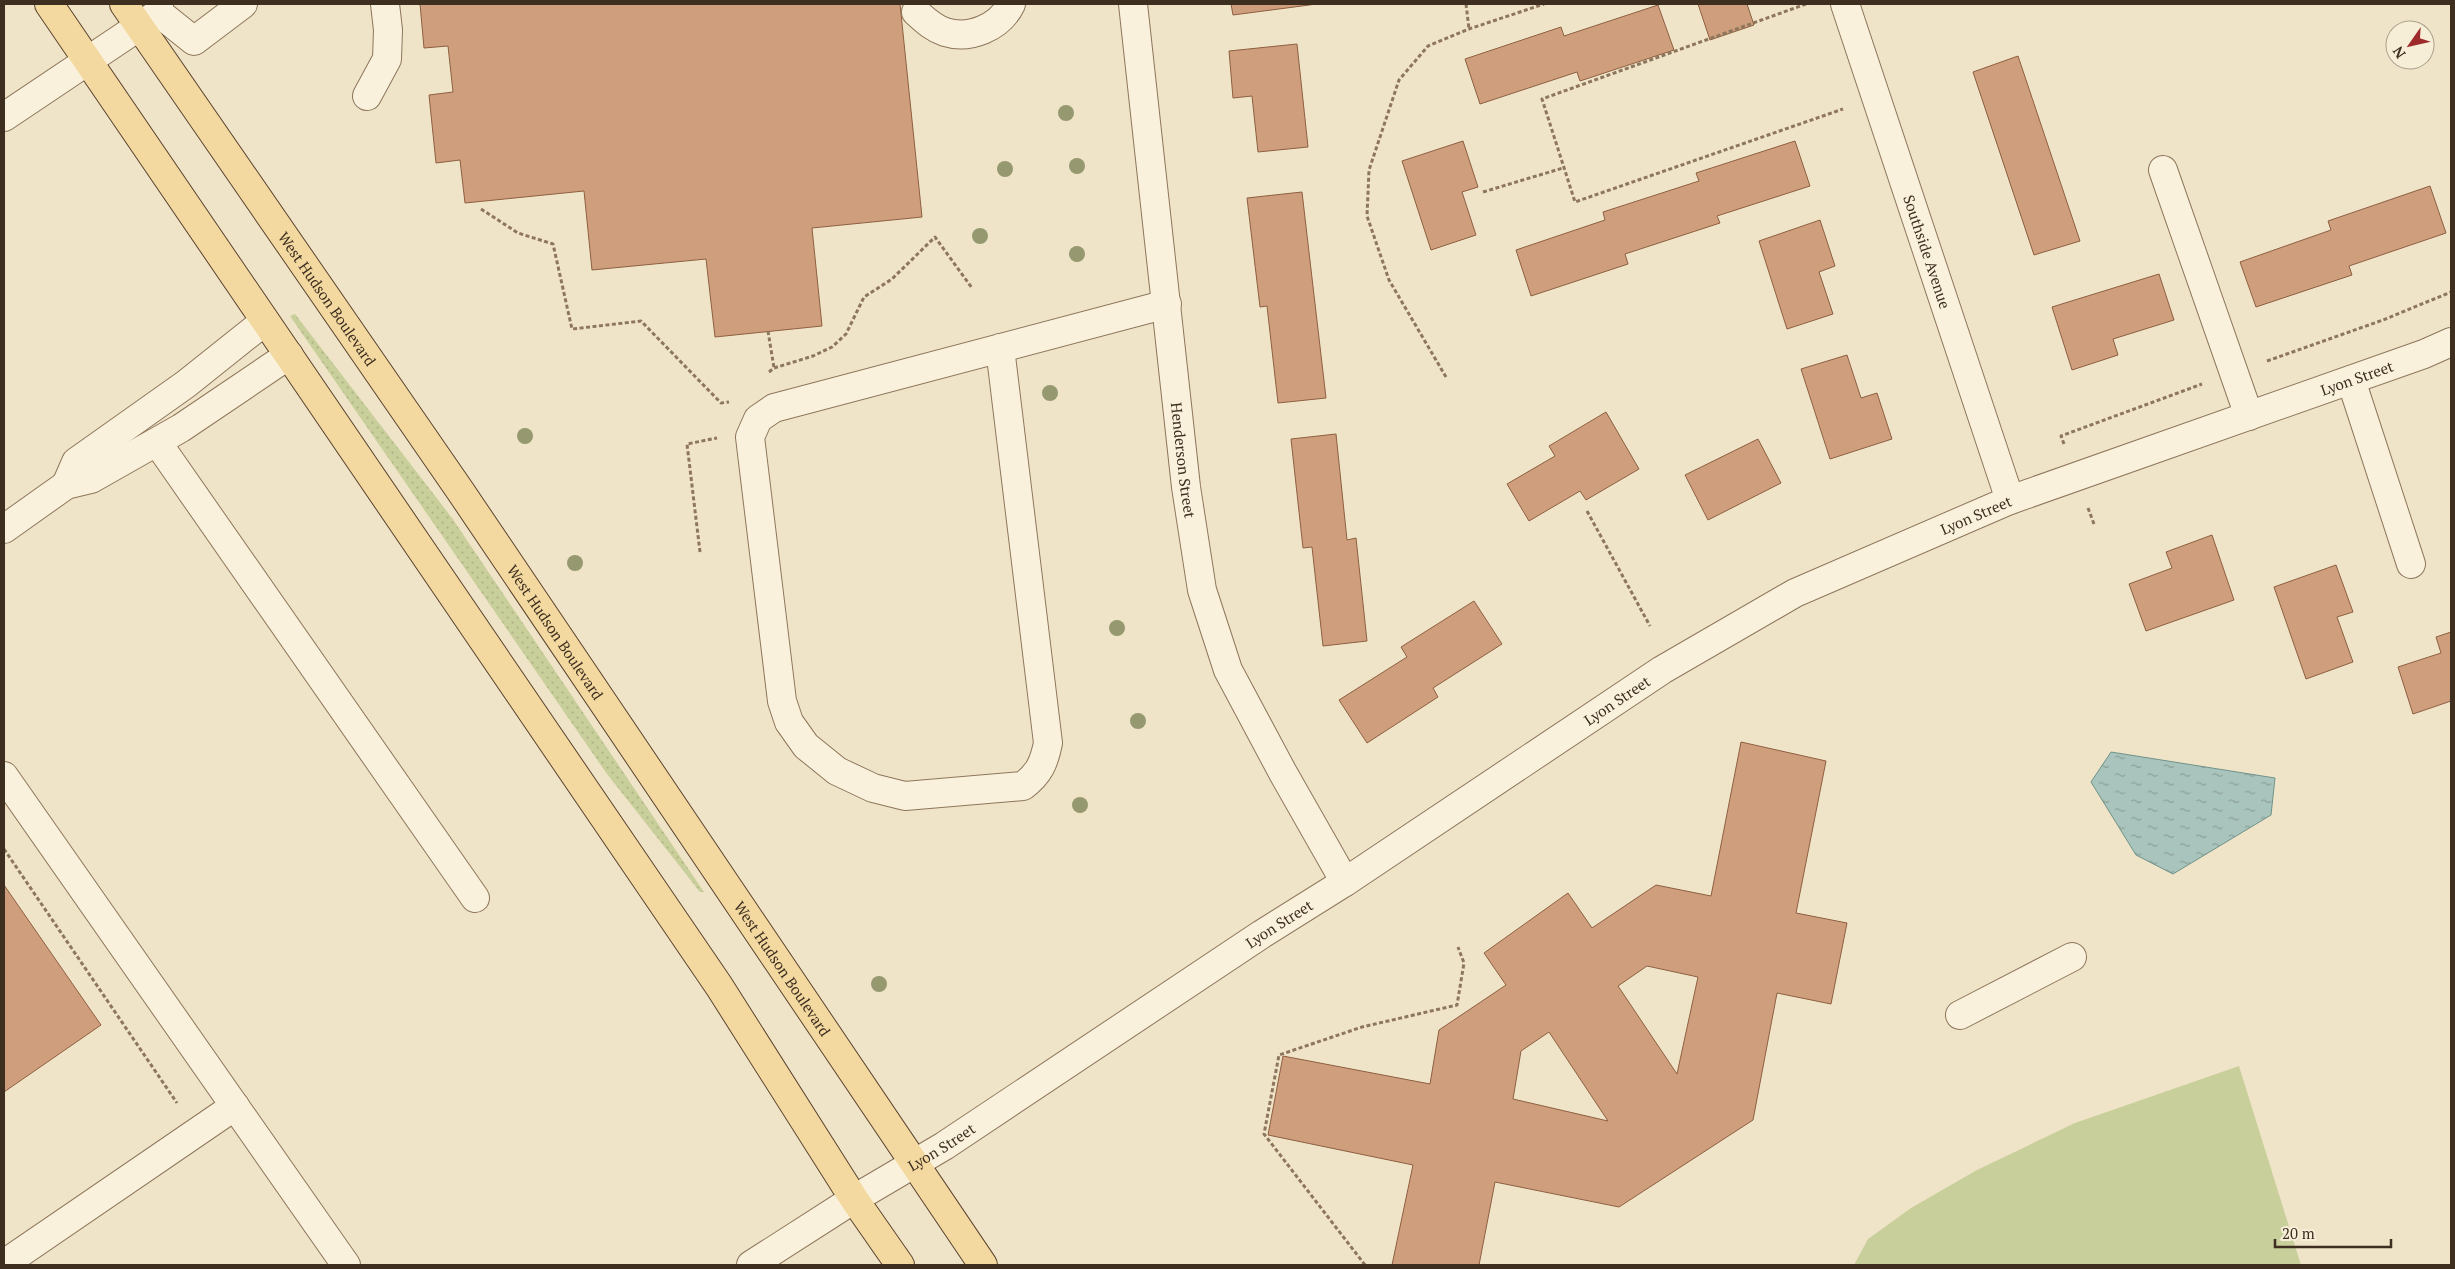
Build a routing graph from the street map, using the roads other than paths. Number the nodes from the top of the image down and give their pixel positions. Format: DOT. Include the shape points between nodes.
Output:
graph roads {
  1 [pos="49,4"];
  2 [pos="124,4"];
  3 [pos="244,4"];
  4 [pos="385,4"];
  5 [pos="1011,4"];
  6 [pos="1133,4"];
  7 [pos="1845,4"];
  8 [pos="916,12"];
  9 [pos="152,15"];
  10 [pos="89,62"];
  11 [pos="367,96"];
  12 [pos="4,117"];
  13 [pos="2164,170"];
  14 [pos="1167,304"];
  15 [pos="265,320"];
  16 [pos="2451,342"];
  17 [pos="1000,348"];
  18 [pos="289,355"];
  19 [pos="2351,380"];
  20 [pos="2249,416"];
  21 [pos="157,442"];
  22 [pos="66,485"];
  23 [pos="2010,500"];
  24 [pos="4,529"];
  25 [pos="2411,564"];
  26 [pos="4,776"];
  27 [pos="1345,882"];
  28 [pos="475,898"];
  29 [pos="2072,957"];
  30 [pos="1960,1015"];
  31 [pos="235,1106"];
  32 [pos="913,1164"];
  33 [pos="854,1199"];
  34 [pos="4,1264"];
  35 [pos="754,1264"];
  36 [pos="346,1265"];
  37 [pos="900,1265"];
  38 [pos="983,1265"];
  1 -- 10 [label="main road"];
  2 -- 9 [label="main road, West Hudson Boulevard"];
  3 -- 9 [label="street" via="194,41"];
  4 -- 11 [label="street" via="387,59"];
  5 -- 8 [label="street" via="996,23 981,32 963,34 929,25"];
  6 -- 14 [label="street, Henderson Street"];
  7 -- 23 [label="street, Southside Avenue"];
  9 -- 10 [label="street"];
  9 -- 32 [label="main road, West Hudson Boulevard" via="466,500"];
  10 -- 12 [label="street"];
  10 -- 15 [label="main road"];
  13 -- 20 [label="street"];
  14 -- 17 [label="street"];
  14 -- 27 [label="street, Henderson Street" via="1186,487 1202,590 1228,670"];
  15 -- 18 [label="main road"];
  15 -- 22 [label="street" via="186,384 76,462"];
  16 -- 19 [label="street, Lyon Street"];
  17 -- 17 [label="street" via="774,408 758,418 750,437 782,701 789,722 806,746 838,771 873,788 905,796 1023,786 1035,777 1044,763 1048,743"];
  18 -- 21 [label="street"];
  18 -- 33 [label="main road" via="719,986"];
  19 -- 20 [label="street, Lyon Street"];
  19 -- 25 [label="street"];
  20 -- 23 [label="street, Lyon Street"];
  21 -- 22 [label="street" via="91,479"];
  21 -- 28 [label="street"];
  22 -- 24 [label="street"];
  23 -- 27 [label="street, Lyon Street" via="1833,575 1721,634"];
  26 -- 31 [label="street"];
  27 -- 32 [label="street, Lyon Street"];
  29 -- 30 [label="street"];
  31 -- 34 [label="street"];
  31 -- 36 [label="street"];
  32 -- 33 [label="street, Lyon Street"];
  32 -- 38 [label="main road, West Hudson Boulevard"];
  33 -- 35 [label="street, Lyon Street"];
  33 -- 37 [label="main road"];
}
